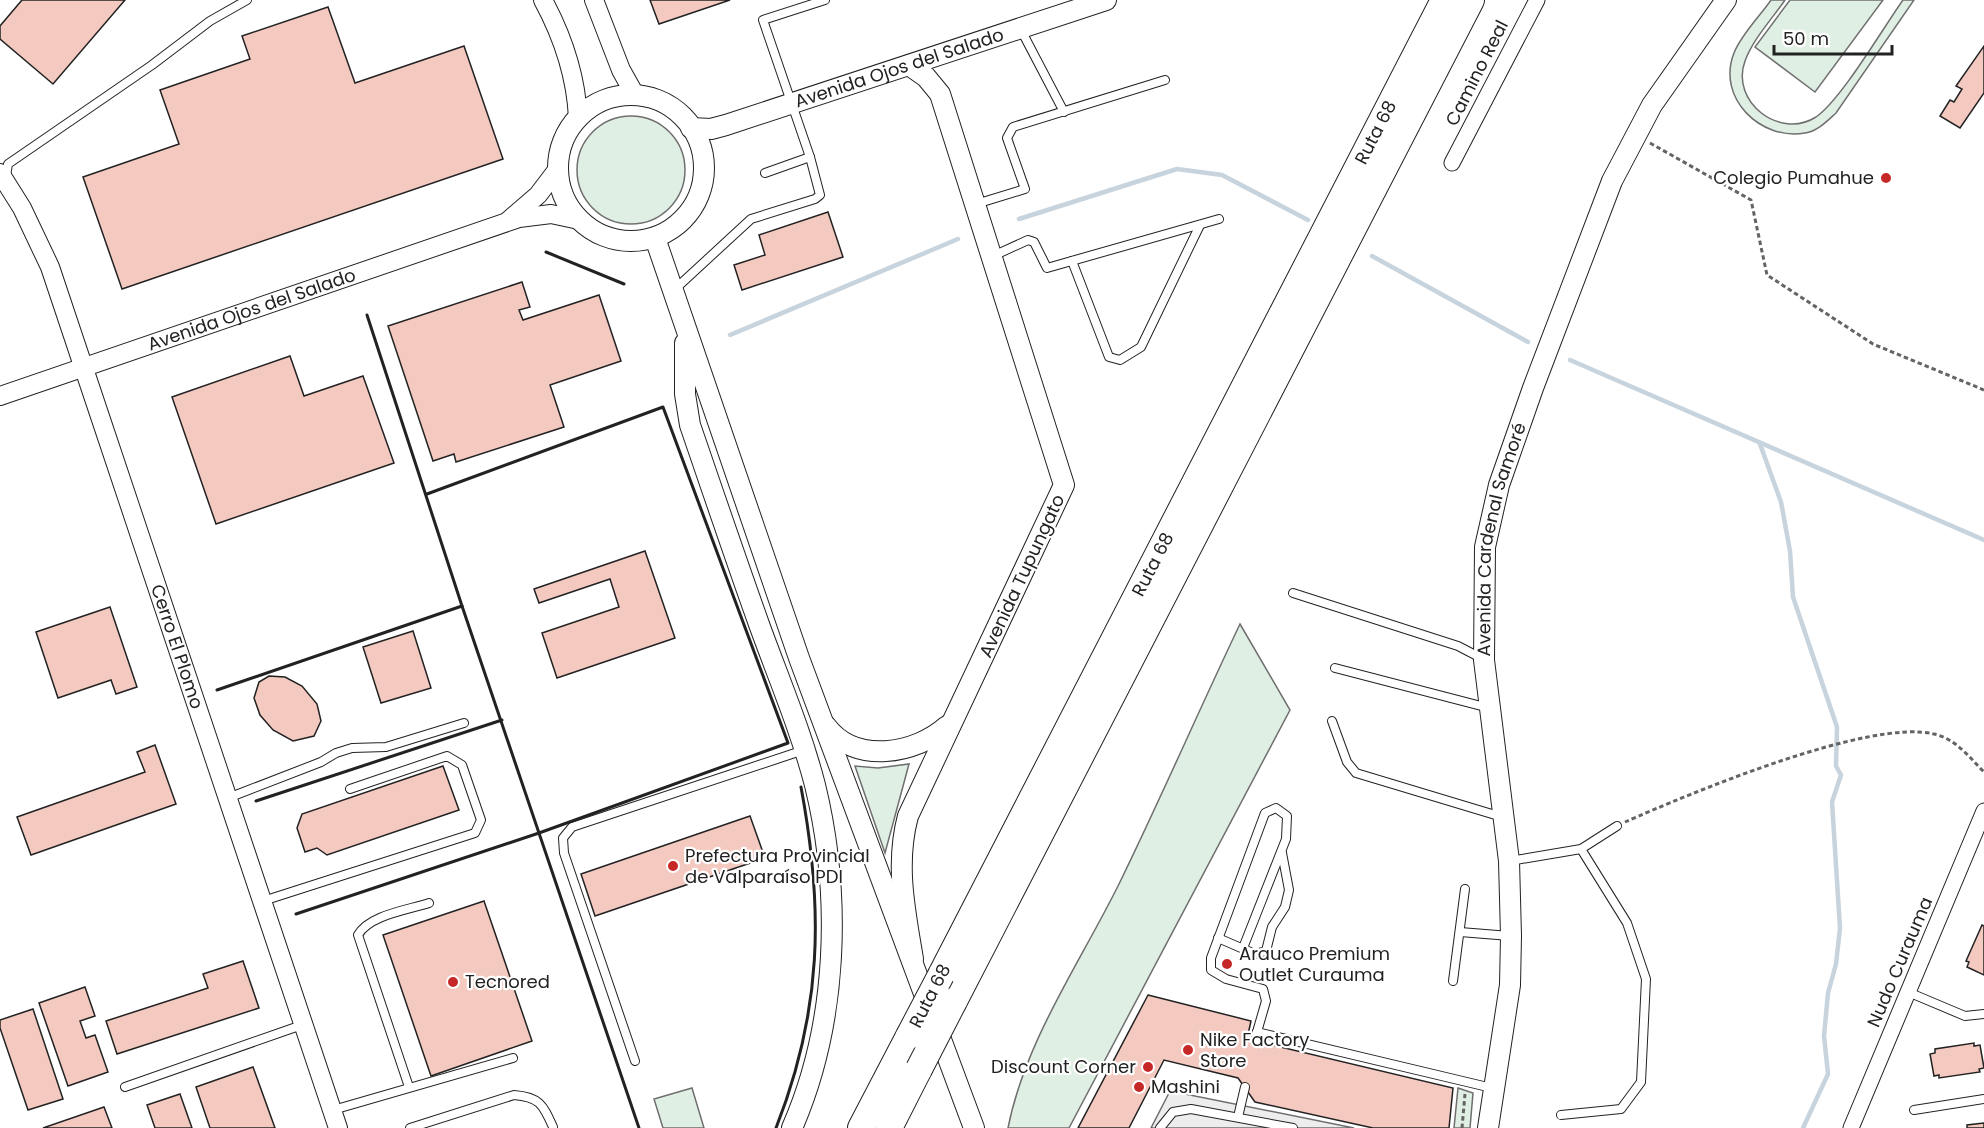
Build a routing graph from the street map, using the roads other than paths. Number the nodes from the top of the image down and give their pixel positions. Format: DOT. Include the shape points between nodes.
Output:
graph roads {
  1 [pos="247,0"];
  2 [pos="543,0"];
  3 [pos="594,0"];
  4 [pos="825,0"];
  5 [pos="1106,0"];
  6 [pos="1444,0"];
  7 [pos="1471,0"];
  8 [pos="1537,0"];
  9 [pos="1726,0"];
  10 [pos="1020,28"];
  11 [pos="909,65"];
  12 [pos="1165,80"];
  13 [pos="635,95"];
  14 [pos="792,103"];
  15 [pos="1064,112"];
  16 [pos="578,118"];
  17 [pos="691,128"];
  18 [pos="810,157"];
  19 [pos="1452,163"];
  20 [pos="557,170"];
  21 [pos="765,173"];
  22 [pos="3,177"];
  23 [pos="976,204"];
  24 [pos="1219,219"];
  25 [pos="579,220"];
  26 [pos="503,225"];
  27 [pos="1200,225"];
  28 [pos="655,237"];
  29 [pos="993,256"];
  30 [pos="1072,261"];
  31 [pos="673,291"];
  32 [pos="682,317"];
  33 [pos="84,368"];
  34 [pos="0,396"];
  35 [pos="1293,592"];
  36 [pos="1484,660"];
  37 [pos="1335,668"];
  38 [pos="1490,708"];
  39 [pos="1332,721"];
  40 [pos="464,723"];
  41 [pos="824,724"];
  42 [pos="949,725"];
  43 [pos="805,750"];
  44 [pos="350,789"];
  45 [pos="228,798"];
  46 [pos="1984,811"];
  47 [pos="1504,818"];
  48 [pos="1617,825"];
  49 [pos="1581,849"];
  50 [pos="1282,851"];
  51 [pos="1509,861"];
  52 [pos="1465,889"];
  53 [pos="262,901"];
  54 [pos="429,903"];
  55 [pos="1460,932"];
  56 [pos="1511,936"];
  57 [pos="1218,938"];
  58 [pos="1243,948"];
  59 [pos="913,959"];
  60 [pos="1453,981"];
  61 [pos="1908,992"];
  62 [pos="1984,1014"];
  63 [pos="304,1025"];
  64 [pos="513,1058"];
  65 [pos="635,1062"];
  66 [pos="125,1087"];
  67 [pos="1245,1087"];
  68 [pos="409,1088"];
  69 [pos="1494,1089"];
  70 [pos="1984,1099"];
  71 [pos="332,1110"];
  72 [pos="1914,1110"];
  73 [pos="1561,1115"];
  74 [pos="1238,1117"];
  75 [pos="421,1126"];
  76 [pos="553,1127"];
  77 [pos="338,1128"];
  78 [pos="410,1128"];
  79 [pos="792,1128"];
  80 [pos="861,1128"];
  81 [pos="889,1128"];
  82 [pos="974,1128"];
  83 [pos="1160,1128"];
  84 [pos="1293,1128"];
  85 [pos="1488,1128"];
  86 [pos="1851,1128"];
  1 -- 22 [label="lane" via="210,21 8,164"];
  2 -- 16 [label="street" via="566,49"];
  3 -- 13 [label="street"];
  4 -- 14 [label="lane" via="763,20"];
  5 -- 10 [label="main road, Avenida Ojos del Salado"];
  6 -- 80 [label="highway, Ruta 68, bridge"];
  7 -- 81 [label="highway, Ruta 68, bridge"];
  8 -- 19 [label="street, Camino Real"];
  9 -- 36 [label="main road, Avenida Cardenal Samoré" via="1652,105 1612,181 1587,243 1499,485 1485,547"];
  10 -- 11 [label="main road, Avenida Ojos del Salado"];
  10 -- 15 [label="lane"];
  11 -- 14 [label="main road, Avenida Ojos del Salado"];
  11 -- 23 [label="main road, Avenida Tupungato" via="940,94"];
  12 -- 15 [label="lane"];
  13 -- 16 [label="main road, Avenida Ojos del Salado" via="604,100"];
  13 -- 17 [label="main road, Avenida Ojos del Salado" via="667,105"];
  14 -- 17 [label="main road, Avenida Ojos del Salado" via="711,129"];
  14 -- 18 [label="lane"];
  15 -- 23 [label="lane" via="1013,127 1007,138 1025,189"];
  16 -- 20 [label="main road, Avenida Ojos del Salado" via="562,142"];
  17 -- 28 [label="main road, Avenida Ojos del Salado" via="702,152 700,191 695,204 678,224"];
  18 -- 21 [label="lane"];
  18 -- 31 [label="lane" via="820,195 816,199 751,219"];
  20 -- 25 [label="main road, Avenida Ojos del Salado" via="563,198"];
  20 -- 26 [label="street, Avenida Ojos del Salado" via="538,195"];
  22 -- 33 [label="street, Cerro El Plomo" via="38,237"];
  23 -- 29 [label="main road, Avenida Tupungato"];
  24 -- 27 [label="lane"];
  25 -- 26 [label="street, Avenida Ojos del Salado" via="551,214"];
  25 -- 28 [label="main road, Avenida Ojos del Salado" via="614,240 642,241"];
  26 -- 33 [label="street, Avenida Ojos del Salado"];
  27 -- 30 [label="lane"];
  27 -- 30 [label="lane" via="1141,347 1120,360 1109,357"];
  28 -- 31 [label="main road, Avenida Tupungato"];
  29 -- 30 [label="lane" via="1028,240 1034,242 1047,268"];
  29 -- 42 [label="main road, Avenida Tupungato" via="1064,486"];
  31 -- 32 [label="main road, Avenida Tupungato"];
  32 -- 41 [label="main road, Avenida Tupungato"];
  32 -- 43 [label="main road, Avenida Tupungato" via="690,425"];
  33 -- 34 [label="street, Avenida Ojos del Salado"];
  33 -- 45 [label="street, Cerro El Plomo"];
  35 -- 36 [label="lane" via="1458,646"];
  36 -- 38 [label="main road, Avenida Cardenal Samoré"];
  37 -- 38 [label="lane"];
  38 -- 47 [label="main road, Avenida Cardenal Samoré"];
  39 -- 47 [label="lane" via="1347,762 1356,773"];
  40 -- 45 [label="lane" via="386,747 352,748 336,753"];
  41 -- 42 [label="main road" via="852,745 889,752 922,744"];
  41 -- 59 [label="main road, Avenida Tupungato"];
  42 -- 59 [label="main road, Avenida Tupungato" via="908,816 901,845 902,893"];
  43 -- 65 [label="lane" via="566,831 564,854"];
  43 -- 79 [label="main road, Avenida Tupungato" via="828,860 831,936 820,1037 803,1103"];
  44 -- 53 [label="lane" via="447,756 462,765 481,820 475,833"];
  45 -- 53 [label="street, Cerro El Plomo"];
  46 -- 61 [label="street, Nudo Curauma"];
  47 -- 51 [label="main road, Avenida Cardenal Samoré"];
  48 -- 49 [label="lane"];
  49 -- 51 [label="lane"];
  49 -- 73 [label="lane" via="1627,923 1646,979 1641,1082 1621,1109"];
  50 -- 57 [label="lane" via="1287,816 1276,808 1265,813"];
  50 -- 58 [label="lane"];
  50 -- 58 [label="lane" via="1289,890 1285,907 1272,927 1266,951 1255,954"];
  51 -- 56 [label="main road, Avenida Cardenal Samoré"];
  52 -- 55 [label="lane"];
  53 -- 63 [label="street, Cerro El Plomo"];
  54 -- 68 [label="lane" via="371,922 358,935"];
  55 -- 56 [label="lane"];
  55 -- 60 [label="lane"];
  56 -- 69 [label="main road, Avenida Cardenal Samoré" via="1510,985"];
  57 -- 58 [label="lane"];
  57 -- 69 [label="lane" via="1211,970 1226,979 1263,989 1266,1001 1256,1036"];
  59 -- 82 [label="main road, Avenida Tupungato"];
  61 -- 62 [label="lane" via="1965,1016"];
  61 -- 86 [label="street, Nudo Curauma"];
  63 -- 66 [label="lane"];
  63 -- 71 [label="street, Cerro El Plomo"];
  64 -- 68 [label="lane"];
  67 -- 74 [label="lane"];
  68 -- 71 [label="lane"];
  69 -- 85 [label="main road, Avenida Cardenal Samoré"];
  70 -- 72 [label="lane"];
  71 -- 77 [label="street, Cerro El Plomo"];
  74 -- 83 [label="lane" via="1181,1110 1173,1112"];
  74 -- 84 [label="lane"];
  75 -- 76 [label="lane" via="514,1095 529,1096 543,1105"];
  75 -- 78 [label="lane"];
}
